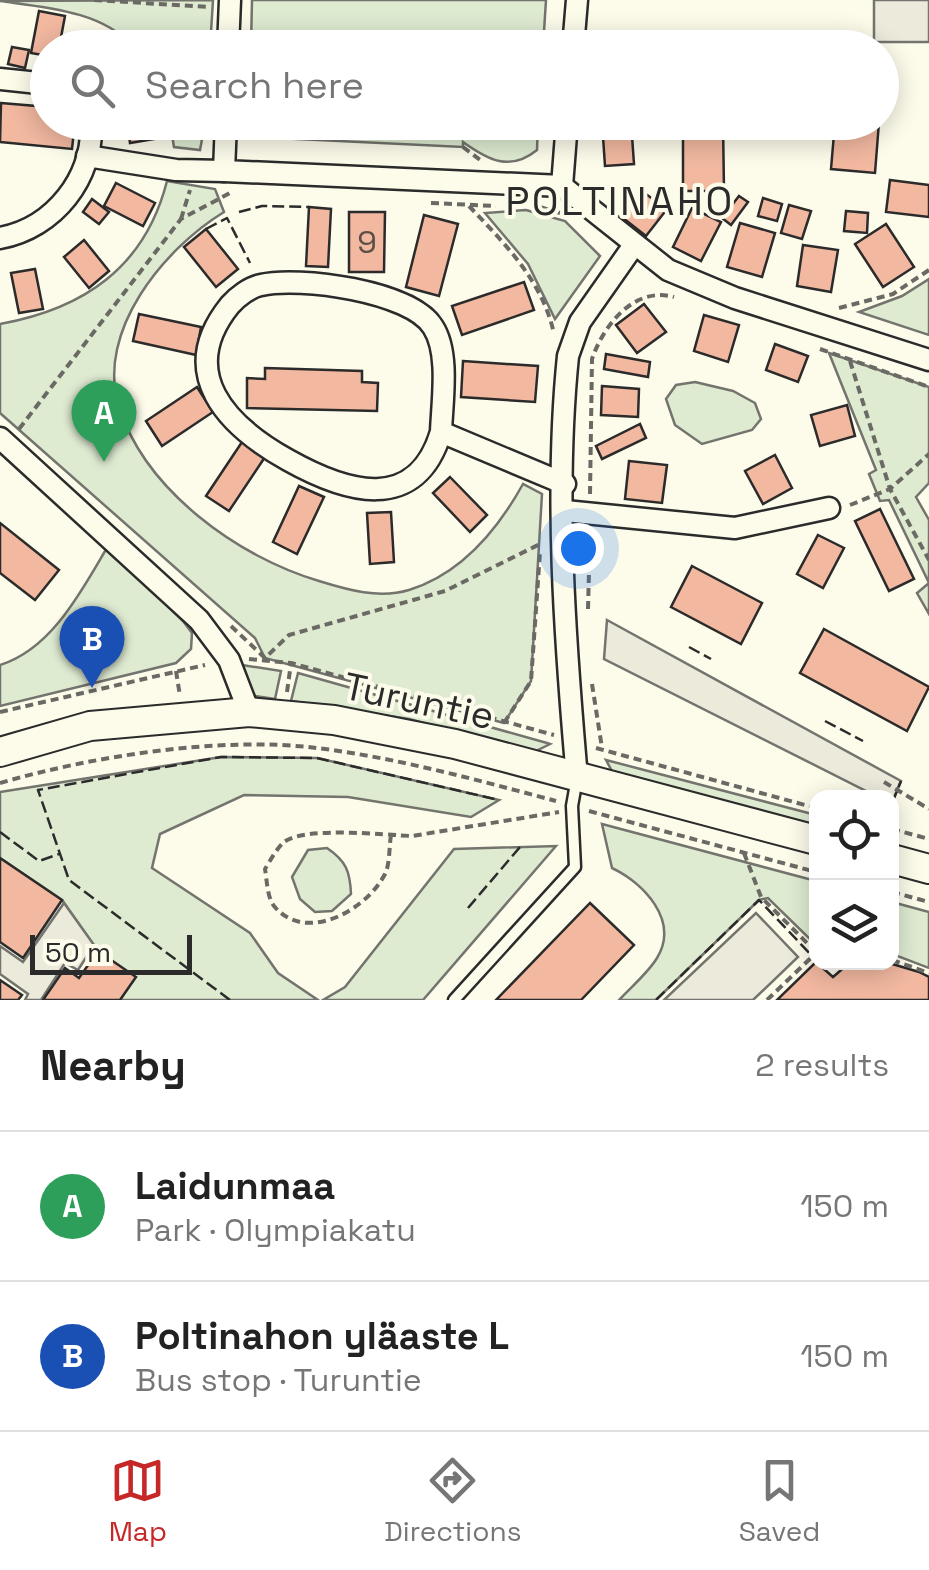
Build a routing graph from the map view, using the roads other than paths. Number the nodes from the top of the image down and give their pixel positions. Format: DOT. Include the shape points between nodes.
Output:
graph roads {
  1 [pos="576,0"];
  2 [pos="222,4"];
  3 [pos="226,30"];
  4 [pos="574,30"];
  5 [pos="0,79"];
  6 [pos="30,82"];
  7 [pos="89,140"];
  8 [pos="225,140"];
  9 [pos="566,140"];
  10 [pos="87,156"];
  11 [pos="222,179"];
  12 [pos="562,186"];
  13 [pos="0,238"];
  14 [pos="634,245"];
  15 [pos="929,360"];
  16 [pos="441,432"];
  17 [pos="4,441"];
  18 [pos="565,484"];
  19 [pos="828,508"];
  20 [pos="564,511"];
  21 [pos="249,712"];
  22 [pos="0,752"];
  23 [pos="577,778"];
  24 [pos="809,838"];
  25 [pos="899,861"];
  26 [pos="929,869"];
  27 [pos="454,1000"];
  1 -- 4 [label="street"];
  2 -- 3 [label="street"];
  5 -- 6 [label="street"];
  7 -- 10 [label="street"];
  8 -- 11 [label="street"];
  9 -- 12 [label="street"];
  10 -- 11 [label="street"];
  10 -- 13 [label="street" via="65,201 48,218"];
  11 -- 12 [label="street"];
  12 -- 14 [label="street"];
  14 -- 15 [label="street" via="668,270 735,298"];
  14 -- 18 [label="street" via="580,322 568,356"];
  16 -- 16 [label="street" via="418,476 395,485 370,492 315,475 248,438 224,413 205,356 214,326 234,300 258,285 350,290 416,311 433,326 440,346"];
  16 -- 18 [label="street"];
  17 -- 21 [label="street" via="199,620 229,660"];
  18 -- 20 [label="street"];
  19 -- 20 [label="street" via="735,528"];
  20 -- 23 [label="street" via="566,685"];
  21 -- 22 [label="main road, Turuntie" via="90,726"];
  21 -- 23 [label="main road, Turuntie" via="334,720 455,744"];
  23 -- 24 [label="main road, Turuntie"];
  23 -- 27 [label="lane" via="574,867"];
  25 -- 26 [label="main road"];
}
